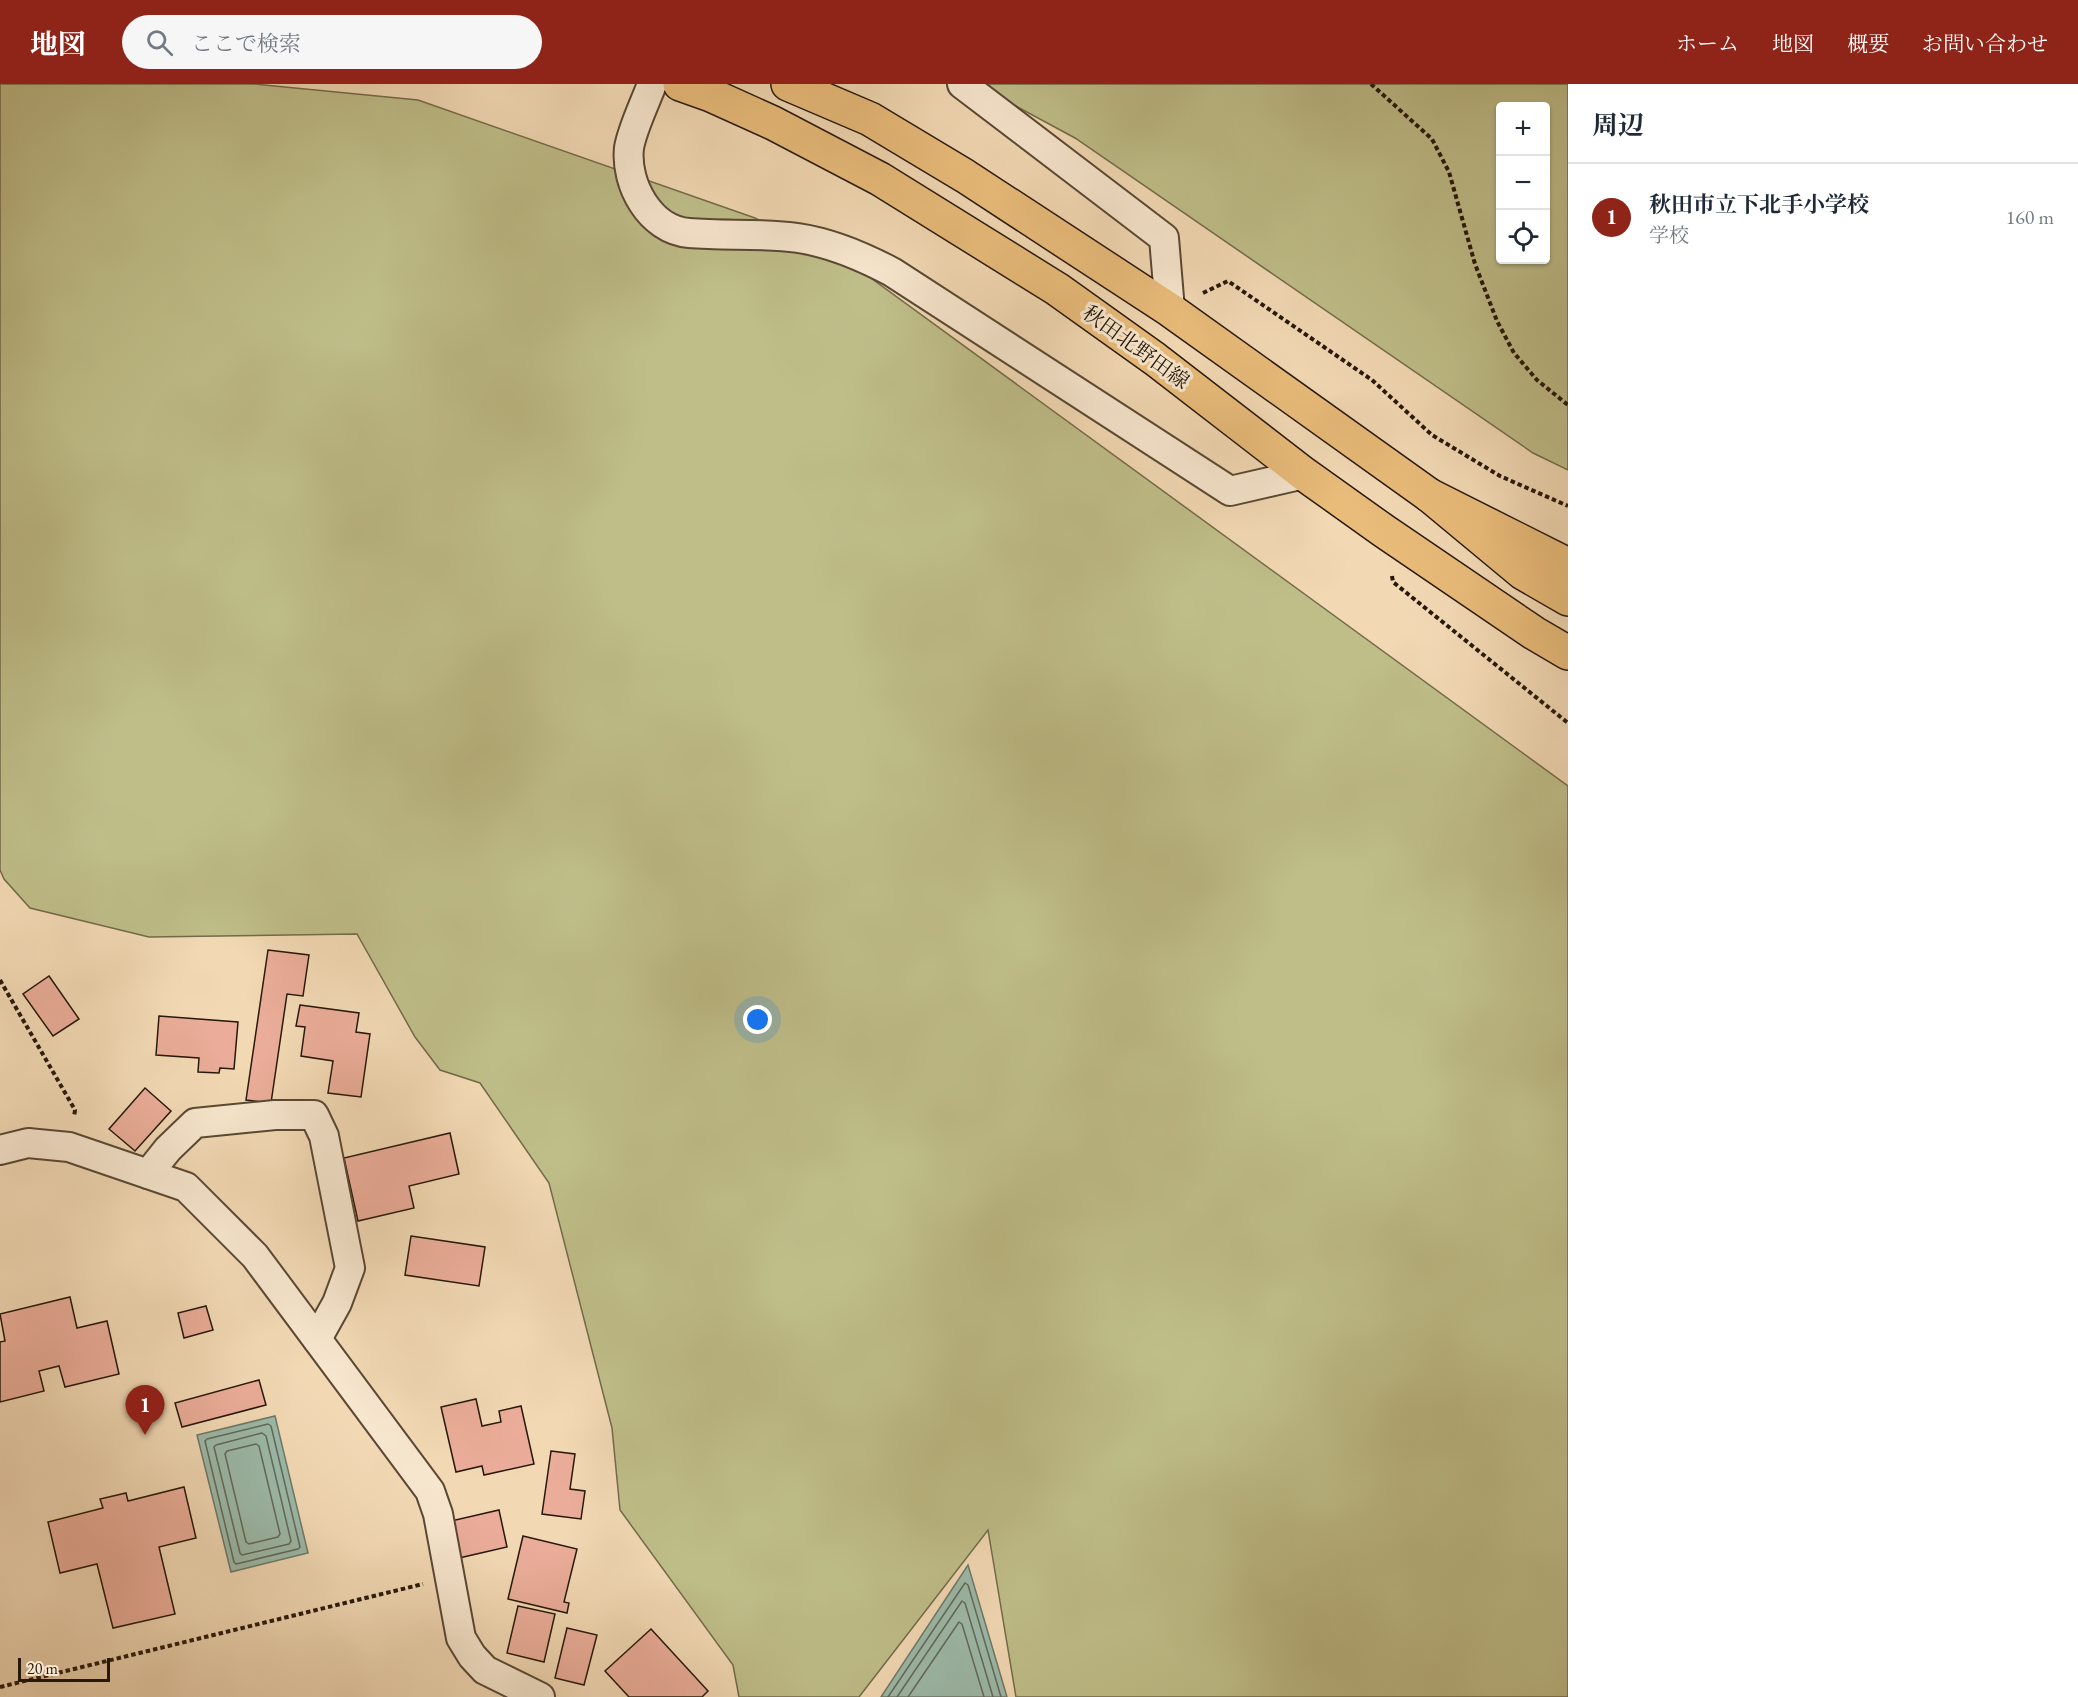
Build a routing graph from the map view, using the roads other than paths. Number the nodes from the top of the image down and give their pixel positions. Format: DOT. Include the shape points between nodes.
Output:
graph roads {
  1 [pos="652,84"];
  2 [pos="680,84"];
  3 [pos="788,84"];
  4 [pos="962,84"];
  5 [pos="1170,310"];
  6 [pos="1304,474"];
  7 [pos="1429,495"];
  8 [pos="1568,565"];
  9 [pos="1568,599"];
  10 [pos="1568,653"];
  11 [pos="0,1150"];
  12 [pos="148,1174"];
  13 [pos="316,1339"];
  14 [pos="540,1697"];
  1 -- 6 [label="street" via="630,145 628,163 647,209 667,227 686,233 797,238 863,257 1230,490"];
  2 -- 6 [label="main road, 秋田北野田線" via="773,123 880,179 958,226 1058,289"];
  3 -- 5 [label="main road" via="870,119"];
  4 -- 5 [label="street" via="1164,238"];
  5 -- 7 [label="main road"];
  6 -- 10 [label="main road, 秋田北野田線"];
  7 -- 8 [label="main road"];
  7 -- 9 [label="main road" via="1523,573"];
  11 -- 12 [label="street" via="28,1143 69,1147"];
  12 -- 13 [label="street" via="186,1187 255,1256"];
  12 -- 13 [label="street" via="195,1123 314,1115 324,1136 350,1268 337,1303"];
  13 -- 14 [label="street" via="430,1491 438,1514 461,1638 472,1656 485,1670"];
}
